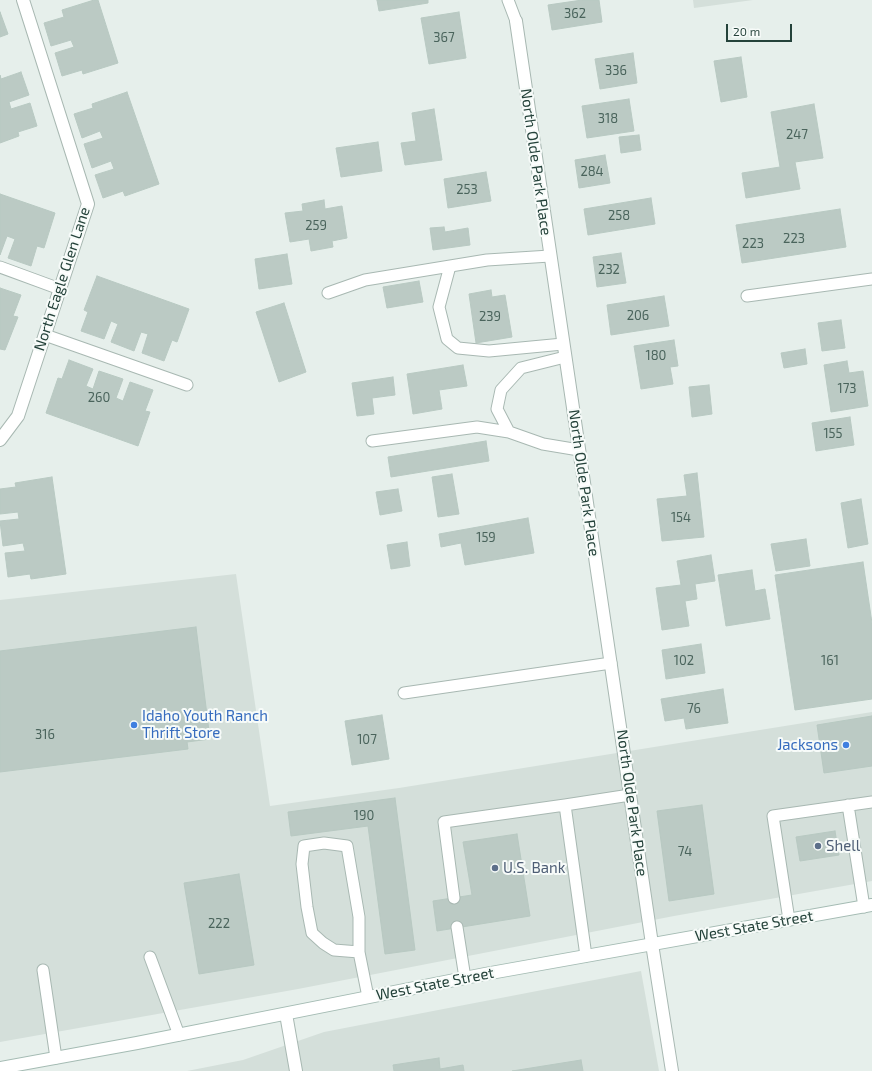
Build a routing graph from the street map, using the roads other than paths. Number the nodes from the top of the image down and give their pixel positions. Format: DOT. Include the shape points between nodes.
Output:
graph roads {
  1 [pos="23,0"];
  2 [pos="508,0"];
  3 [pos="516,21"];
  4 [pos="550,256"];
  5 [pos="450,266"];
  6 [pos="0,267"];
  7 [pos="872,279"];
  8 [pos="60,288"];
  9 [pos="328,293"];
  10 [pos="747,296"];
  11 [pos="45,334"];
  12 [pos="563,344"];
  13 [pos="565,357"];
  14 [pos="187,385"];
  15 [pos="508,432"];
  16 [pos="0,440"];
  17 [pos="372,440"];
  18 [pos="579,450"];
  19 [pos="611,663"];
  20 [pos="404,693"];
  21 [pos="630,795"];
  22 [pos="872,802"];
  23 [pos="565,805"];
  24 [pos="848,805"];
  25 [pos="454,898"];
  26 [pos="868,906"];
  27 [pos="790,920"];
  28 [pos="457,927"];
  29 [pos="652,944"];
  30 [pos="358,952"];
  31 [pos="586,956"];
  32 [pos="150,958"];
  33 [pos="43,970"];
  34 [pos="465,978"];
  35 [pos="368,997"];
  36 [pos="286,1014"];
  37 [pos="179,1035"];
  38 [pos="56,1058"];
  39 [pos="0,1068"];
  40 [pos="296,1071"];
  41 [pos="672,1071"];
  1 -- 8 [label="street, North Eagle Glen Lane" via="88,204"];
  2 -- 3 [label="lane"];
  3 -- 4 [label="street, North Olde Park Place"];
  4 -- 5 [label="lane" via="487,260"];
  4 -- 12 [label="street, North Olde Park Place"];
  5 -- 9 [label="lane" via="365,280"];
  5 -- 12 [label="lane" via="439,307 447,339 458,348 489,351"];
  6 -- 8 [label="lane"];
  7 -- 10 [label="lane"];
  8 -- 11 [label="street, North Eagle Glen Lane"];
  11 -- 14 [label="lane"];
  11 -- 16 [label="street, North Eagle Glen Lane" via="18,416"];
  12 -- 13 [label="street, North Olde Park Place"];
  13 -- 15 [label="lane" via="521,368 502,390 497,408"];
  13 -- 18 [label="street, North Olde Park Place"];
  15 -- 17 [label="lane" via="477,427"];
  15 -- 18 [label="lane" via="543,444"];
  18 -- 19 [label="street, North Olde Park Place"];
  19 -- 20 [label="lane"];
  19 -- 21 [label="street, North Olde Park Place"];
  21 -- 23 [label="lane"];
  21 -- 29 [label="street, North Olde Park Place"];
  22 -- 24 [label="lane"];
  23 -- 25 [label="lane" via="444,822"];
  23 -- 31 [label="lane"];
  24 -- 26 [label="lane"];
  24 -- 27 [label="lane" via="773,816"];
  26 -- 27 [label="street, West State Street"];
  27 -- 29 [label="street, West State Street"];
  28 -- 34 [label="lane"];
  29 -- 31 [label="street, West State Street"];
  29 -- 41 [label="street, North Olde Park Place"];
  30 -- 30 [label="lane" via="359,917 347,846 324,843 304,846 302,864 312,933 334,950"];
  30 -- 35 [label="lane"];
  31 -- 34 [label="street, West State Street"];
  32 -- 37 [label="lane"];
  33 -- 38 [label="lane"];
  34 -- 35 [label="street, West State Street"];
  35 -- 36 [label="street, West State Street"];
  36 -- 37 [label="street, West State Street"];
  36 -- 40 [label="street"];
  37 -- 38 [label="street, West State Street"];
  38 -- 39 [label="street, West State Street"];
}
